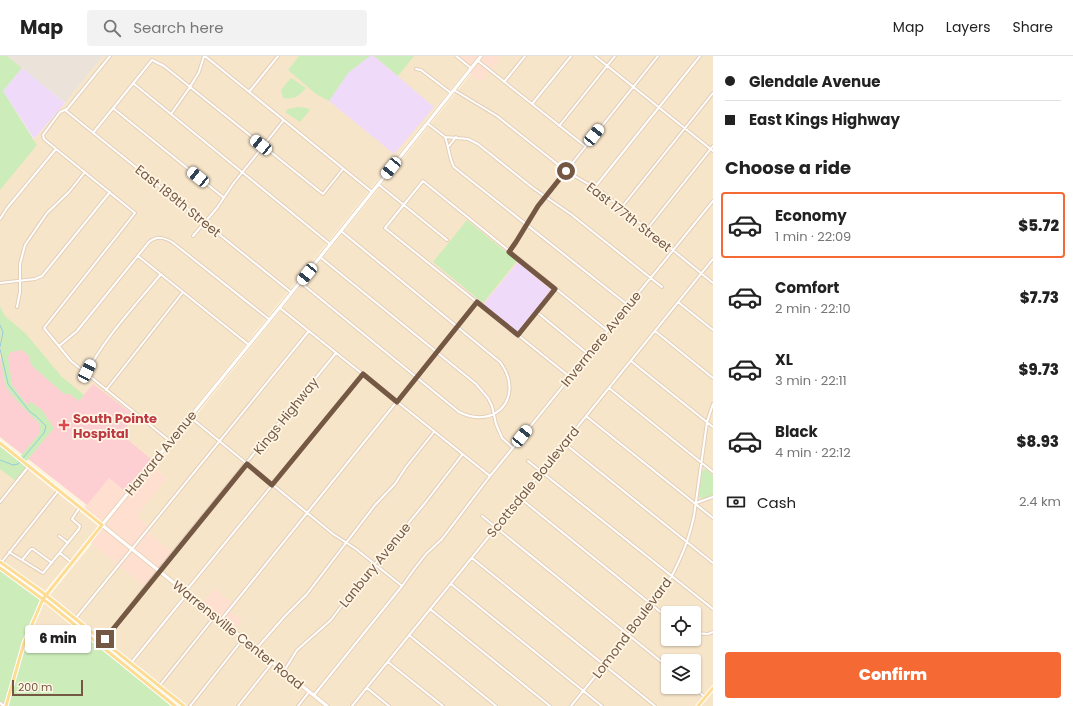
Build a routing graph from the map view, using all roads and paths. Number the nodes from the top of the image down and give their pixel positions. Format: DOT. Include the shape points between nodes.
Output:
graph roads {
  1 [pos="110,56"];
  2 [pos="204,56"];
  3 [pos="278,56"];
  4 [pos="456,56"];
  5 [pos="481,56"];
  6 [pos="525,56"];
  7 [pos="571,56"];
  8 [pos="595,56"];
  9 [pos="616,56"];
  10 [pos="658,56"];
  11 [pos="700,56"];
  12 [pos="477,60"];
  13 [pos="608,66"];
  14 [pos="471,68"];
  15 [pos="416,69"];
  16 [pos="504,82"];
  17 [pos="133,83"];
  18 [pos="190,87"];
  19 [pos="633,87"];
  20 [pos="454,90"];
  21 [pos="250,92"];
  22 [pos="451,93"];
  23 [pos="713,93"];
  24 [pos="532,104"];
  25 [pos="113,108"];
  26 [pos="659,108"];
  27 [pos="65,110"];
  28 [pos="171,114"];
  29 [pos="284,120"];
  30 [pos="428,123"];
  31 [pos="560,126"];
  32 [pos="685,128"];
  33 [pos="93,133"];
  34 [pos="445,137"];
  35 [pos="456,138"];
  36 [pos="263,146"];
  37 [pos="585,146"];
  38 [pos="713,146"];
  39 [pos="448,147"];
  40 [pos="56,149"];
  41 [pos="712,150"];
  42 [pos="343,169"];
  43 [pos="566,171"];
  44 [pos="85,172"];
  45 [pos="242,172"];
  46 [pos="378,184"];
  47 [pos="595,187"];
  48 [pos="110,192"];
  49 [pos="372,192"];
  50 [pos="546,196"];
  51 [pos="223,197"];
  52 [pos="713,201"];
  53 [pos="404,205"];
  54 [pos="621,208"];
  55 [pos="0,219"];
  56 [pos="204,222"];
  57 [pos="526,225"];
  58 [pos="647,229"];
  59 [pos="341,231"];
  60 [pos="193,236"];
  61 [pos="447,240"];
  62 [pos="330,244"];
  63 [pos="673,251"];
  64 [pos="509,252"];
  65 [pos="138,256"];
  66 [pos="320,257"];
  67 [pos="713,259"];
  68 [pos="701,273"];
  69 [pos="161,274"];
  70 [pos="651,278"];
  71 [pos="20,281"];
  72 [pos="300,282"];
  73 [pos="0,283"];
  74 [pos="713,283"];
  75 [pos="662,287"];
  76 [pos="555,289"];
  77 [pos="183,292"];
  78 [pos="292,292"];
  79 [pos="477,302"];
  80 [pos="678,302"];
  81 [pos="629,306"];
  82 [pos="18,307"];
  83 [pos="280,307"];
  84 [pos="536,312"];
  85 [pos="270,320"];
  86 [pos="457,327"];
  87 [pos="713,330"];
  88 [pos="309,331"];
  89 [pos="655,331"];
  90 [pos="608,332"];
  91 [pos="518,335"];
  92 [pos="249,345"];
  93 [pos="59,346"];
  94 [pos="437,352"];
  95 [pos="336,353"];
  96 [pos="588,354"];
  97 [pos="631,361"];
  98 [pos="86,374"];
  99 [pos="363,374"];
  100 [pos="570,377"];
  101 [pos="417,378"];
  102 [pos="713,378"];
  103 [pos="609,388"];
  104 [pos="106,390"];
  105 [pos="397,402"];
  106 [pos="713,404"];
  107 [pos="494,415"];
  108 [pos="586,416"];
  109 [pos="190,417"];
  110 [pos="707,422"];
  111 [pos="713,427"];
  112 [pos="434,432"];
  113 [pos="219,441"];
  114 [pos="170,442"];
  115 [pos="0,443"];
  116 [pos="564,443"];
  117 [pos="513,448"];
  118 [pos="462,455"];
  119 [pos="528,461"];
  120 [pos="701,463"];
  121 [pos="247,464"];
  122 [pos="29,466"];
  123 [pos="542,471"];
  124 [pos="713,472"];
  125 [pos="490,476"];
  126 [pos="272,485"];
  127 [pos="59,490"];
  128 [pos="713,497"];
  129 [pos="520,498"];
  130 [pos="0,502"];
  131 [pos="696,504"];
  132 [pos="80,507"];
  133 [pos="307,513"];
  134 [pos="482,516"];
  135 [pos="713,518"];
  136 [pos="102,525"];
  137 [pos="496,528"];
  138 [pos="59,536"];
  139 [pos="687,542"];
  140 [pos="68,543"];
  141 [pos="346,543"];
  142 [pos="131,549"];
  143 [pos="10,552"];
  144 [pos="60,553"];
  145 [pos="472,558"];
  146 [pos="22,560"];
  147 [pos="0,563"];
  148 [pos="52,563"];
  149 [pos="72,563"];
  150 [pos="713,563"];
  151 [pos="374,564"];
  152 [pos="0,568"];
  153 [pos="158,571"];
  154 [pos="672,576"];
  155 [pos="451,584"];
  156 [pos="402,586"];
  157 [pos="186,593"];
  158 [pos="46,595"];
  159 [pos="43,599"];
  160 [pos="653,605"];
  161 [pos="430,609"];
  162 [pos="713,609"];
  163 [pos="661,612"];
  164 [pos="215,616"];
  165 [pos="75,619"];
  166 [pos="220,621"];
  167 [pos="713,632"];
  168 [pos="701,634"];
  169 [pos="409,635"];
  170 [pos="628,635"];
  171 [pos="243,639"];
  172 [pos="103,641"];
  173 [pos="100,645"];
  174 [pos="256,649"];
  175 [pos="661,661"];
  176 [pos="273,662"];
  177 [pos="388,662"];
  178 [pos="131,664"];
  179 [pos="604,665"];
  180 [pos="284,671"];
  181 [pos="159,686"];
  182 [pos="367,688"];
  183 [pos="713,688"];
  184 [pos="156,690"];
  185 [pos="584,691"];
  186 [pos="309,692"];
  187 [pos="701,694"];
  188 [pos="314,696"];
  189 [pos="705,697"];
  190 [pos="0,703"];
  191 [pos="5,706"];
  192 [pos="175,706"];
  193 [pos="184,706"];
  194 [pos="190,706"];
  195 [pos="238,706"];
  196 [pos="298,706"];
  197 [pos="327,706"];
  198 [pos="352,706"];
  199 [pos="389,706"];
  200 [pos="443,706"];
  201 [pos="496,706"];
  202 [pos="550,706"];
  203 [pos="571,706"];
  204 [pos="602,706"];
  205 [pos="655,706"];
  206 [pos="698,706"];
  1 -- 27 [label="street"];
  2 -- 18 [label="street" via="199,72"];
  2 -- 21 [label="street"];
  3 -- 21 [label="street"];
  4 -- 14 [label="street"];
  5 -- 12 [label="main road, Harvard Avenue"];
  6 -- 16 [label="street"];
  7 -- 24 [label="street"];
  8 -- 13 [label="street"];
  9 -- 13 [label="street"];
  10 -- 19 [label="street"];
  11 -- 26 [label="street"];
  12 -- 14 [label="main road, Harvard Avenue"];
  12 -- 16 [label="street"];
  13 -- 19 [label="street"];
  13 -- 31 [label="street"];
  14 -- 20 [label="main road, Harvard Avenue"];
  15 -- 22 [label="street" via="421,70"];
  16 -- 24 [label="street"];
  17 -- 18 [label="street" via="152,60 164,66"];
  17 -- 25 [label="street"];
  17 -- 28 [label="street"];
  18 -- 28 [label="street"];
  18 -- 36 [label="street"];
  19 -- 26 [label="street"];
  19 -- 37 [label="street"];
  20 -- 22 [label="main road, Harvard Avenue"];
  20 -- 43 [label="street, East 177th Street" via="497,116"];
  21 -- 29 [label="street"];
  22 -- 30 [label="main road, Harvard Avenue"];
  23 -- 32 [label="street"];
  24 -- 31 [label="street"];
  25 -- 33 [label="street"];
  25 -- 51 [label="street"];
  26 -- 32 [label="street"];
  26 -- 47 [label="street"];
  27 -- 33 [label="street, East 189th Street"];
  27 -- 40 [label="street" via="60,112 43,135"];
  28 -- 45 [label="street"];
  29 -- 36 [label="street"];
  29 -- 42 [label="street"];
  30 -- 34 [label="street"];
  30 -- 46 [label="main road, Harvard Avenue"];
  31 -- 37 [label="street"];
  32 -- 41 [label="street"];
  32 -- 54 [label="street"];
  33 -- 56 [label="street, East 189th Street"];
  34 -- 35 [label="street"];
  34 -- 39 [label="street"];
  35 -- 39 [label="street"];
  35 -- 50 [label="street" via="468,139 478,144"];
  36 -- 42 [label="street" via="323,194"];
  36 -- 45 [label="street"];
  37 -- 43 [label="street"];
  38 -- 41 [label="street"];
  39 -- 57 [label="street" via="454,167"];
  40 -- 44 [label="street"];
  40 -- 55 [label="street"];
  41 -- 58 [label="street"];
  42 -- 49 [label="street"];
  43 -- 47 [label="street, East 177th Street"];
  43 -- 50 [label="street"];
  44 -- 48 [label="street"];
  44 -- 71 [label="street" via="47,213 28,239 21,255"];
  45 -- 51 [label="street"];
  45 -- 62 [label="street"];
  46 -- 49 [label="main road, Harvard Avenue"];
  46 -- 53 [label="street"];
  47 -- 54 [label="street, East 177th Street"];
  48 -- 71 [label="street" via="42,276"];
  48 -- 93 [label="street" via="136,213 44,328"];
  49 -- 59 [label="main road, Harvard Avenue"];
  50 -- 57 [label="street"];
  50 -- 70 [label="street"];
  51 -- 56 [label="street"];
  52 -- 63 [label="street, Invermere Avenue"];
  53 -- 61 [label="street"];
  53 -- 64 [label="street" via="423,182"];
  53 -- 79 [label="street" via="385,228"];
  54 -- 58 [label="street, East 177th Street"];
  56 -- 60 [label="street"];
  56 -- 78 [label="street, East 189th Street"];
  57 -- 64 [label="street"];
  57 -- 81 [label="street"];
  58 -- 63 [label="street, East 177th Street"];
  59 -- 62 [label="main road, Harvard Avenue"];
  59 -- 86 [label="street"];
  62 -- 66 [label="main road, Harvard Avenue"];
  63 -- 68 [label="street, East 177th Street"];
  63 -- 70 [label="street, Invermere Avenue"];
  64 -- 76 [label="street"];
  65 -- 69 [label="street"];
  65 -- 85 [label="street" via="154,238 161,237 172,242"];
  65 -- 93 [label="street" via="77,331"];
  66 -- 72 [label="main road, Harvard Avenue"];
  66 -- 94 [label="street"];
  67 -- 68 [label="street, Scottsdale Boulevard"];
  68 -- 74 [label="street, East 177th Street"];
  68 -- 80 [label="street, Scottsdale Boulevard"];
  69 -- 77 [label="street"];
  69 -- 98 [label="street" via="104,344"];
  70 -- 75 [label="street"];
  70 -- 81 [label="street, Invermere Avenue"];
  71 -- 73 [label="street"];
  71 -- 82 [label="street"];
  72 -- 78 [label="main road, Harvard Avenue"];
  72 -- 101 [label="street"];
  76 -- 84 [label="street"];
  76 -- 90 [label="street"];
  77 -- 92 [label="street"];
  77 -- 104 [label="street"];
  78 -- 83 [label="main road, Harvard Avenue"];
  79 -- 86 [label="street"];
  79 -- 91 [label="street"];
  80 -- 87 [label="street"];
  80 -- 89 [label="street, Scottsdale Boulevard"];
  81 -- 90 [label="street, Invermere Avenue"];
  83 -- 85 [label="main road, Harvard Avenue"];
  83 -- 88 [label="street"];
  84 -- 91 [label="street"];
  84 -- 96 [label="street"];
  85 -- 92 [label="main road, Harvard Avenue"];
  86 -- 94 [label="street"];
  86 -- 107 [label="street" via="505,369 510,383 508,397"];
  88 -- 95 [label="street"];
  88 -- 113 [label="street"];
  89 -- 97 [label="street, Scottsdale Boulevard"];
  89 -- 102 [label="street"];
  90 -- 96 [label="street, Invermere Avenue"];
  91 -- 100 [label="street"];
  92 -- 109 [label="main road, Harvard Avenue"];
  93 -- 98 [label="street" via="66,357"];
  94 -- 101 [label="street"];
  94 -- 107 [label="street" via="483,391"];
  95 -- 99 [label="street"];
  95 -- 121 [label="street, Kings Highway"];
  96 -- 100 [label="street, Invermere Avenue"];
  97 -- 103 [label="street, Scottsdale Boulevard"];
  97 -- 110 [label="street"];
  98 -- 104 [label="street"];
  99 -- 105 [label="street"];
  99 -- 126 [label="street"];
  100 -- 117 [label="street, Invermere Avenue"];
  101 -- 105 [label="street"];
  101 -- 107 [label="street" via="466,416 478,418"];
  103 -- 108 [label="street, Scottsdale Boulevard"];
  103 -- 120 [label="street"];
  104 -- 114 [label="street"];
  105 -- 112 [label="street"];
  105 -- 133 [label="street"];
  106 -- 110 [label="street, Lomond Boulevard"];
  107 -- 117 [label="street" via="502,438"];
  108 -- 116 [label="street, Scottsdale Boulevard"];
  108 -- 131 [label="street"];
  109 -- 113 [label="street"];
  109 -- 114 [label="main road, Harvard Avenue"];
  110 -- 111 [label="street"];
  110 -- 120 [label="street, Lomond Boulevard"];
  112 -- 118 [label="street"];
  112 -- 141 [label="street"];
  113 -- 121 [label="street"];
  113 -- 142 [label="street"];
  114 -- 136 [label="main road, Harvard Avenue"];
  115 -- 122 [label="main road, Warrensville Center Road"];
  116 -- 123 [label="street, Scottsdale Boulevard"];
  116 -- 139 [label="street"];
  117 -- 125 [label="street, Invermere Avenue"];
  118 -- 125 [label="street"];
  118 -- 151 [label="street, Lanbury Avenue"];
  119 -- 123 [label="street"];
  120 -- 124 [label="street"];
  120 -- 131 [label="street, Lomond Boulevard"];
  121 -- 126 [label="street"];
  121 -- 153 [label="street, Kings Highway"];
  122 -- 127 [label="main road, Warrensville Center Road"];
  122 -- 130 [label="street"];
  123 -- 129 [label="street, Scottsdale Boulevard"];
  123 -- 154 [label="street"];
  125 -- 156 [label="street, Invermere Avenue"];
  126 -- 133 [label="street"];
  126 -- 157 [label="street"];
  127 -- 132 [label="main road, Warrensville Center Road"];
  127 -- 143 [label="street"];
  128 -- 131 [label="street"];
  129 -- 137 [label="street, Scottsdale Boulevard"];
  129 -- 160 [label="street"];
  131 -- 135 [label="street"];
  131 -- 139 [label="street, Lomond Boulevard"];
  132 -- 136 [label="main road, Warrensville Center Road"];
  132 -- 140 [label="street" via="72,519 80,527"];
  133 -- 141 [label="street"];
  133 -- 166 [label="street"];
  134 -- 137 [label="street"];
  136 -- 142 [label="main road, Warrensville Center Road"];
  136 -- 149 [label="main road, Harvard Avenue"];
  137 -- 145 [label="street, Scottsdale Boulevard"];
  137 -- 170 [label="street"];
  138 -- 140 [label="street"];
  139 -- 150 [label="street"];
  139 -- 154 [label="street, Lomond Boulevard"];
  140 -- 144 [label="street"];
  141 -- 151 [label="street"];
  141 -- 174 [label="street" via="307,594"];
  142 -- 153 [label="main road, Warrensville Center Road"];
  142 -- 165 [label="street"];
  143 -- 146 [label="street"];
  143 -- 147 [label="street"];
  144 -- 148 [label="street"];
  144 -- 149 [label="street"];
  145 -- 155 [label="street, Scottsdale Boulevard"];
  145 -- 179 [label="street"];
  146 -- 148 [label="street" via="41,573 44,573"];
  146 -- 148 [label="street" via="33,548"];
  147 -- 158 [label="main road"];
  149 -- 158 [label="main road, Harvard Avenue"];
  151 -- 156 [label="street"];
  151 -- 180 [label="street, Lanbury Avenue" via="331,620 297,650"];
  152 -- 159 [label="main road"];
  153 -- 157 [label="main road, Warrensville Center Road"];
  153 -- 172 [label="street, Kings Highway"];
  154 -- 160 [label="street, Lomond Boulevard"];
  154 -- 162 [label="street"];
  155 -- 161 [label="street, Scottsdale Boulevard"];
  155 -- 185 [label="street"];
  156 -- 188 [label="street, Invermere Avenue"];
  157 -- 164 [label="main road, Warrensville Center Road"];
  157 -- 178 [label="street"];
  158 -- 159 [label="main road, Harvard Avenue"];
  158 -- 165 [label="main road"];
  159 -- 173 [label="main road"];
  159 -- 191 [label="main road, Harvard Avenue" via="24,643"];
  160 -- 163 [label="street"];
  160 -- 170 [label="street, Lomond Boulevard"];
  161 -- 169 [label="street, Scottsdale Boulevard"];
  161 -- 202 [label="street"];
  164 -- 166 [label="main road, Warrensville Center Road"];
  164 -- 181 [label="street"];
  165 -- 172 [label="main road"];
  166 -- 171 [label="main road, Warrensville Center Road"];
  167 -- 168 [label="street"];
  169 -- 177 [label="street, Scottsdale Boulevard"];
  169 -- 201 [label="street"];
  170 -- 175 [label="street"];
  170 -- 179 [label="street, Lomond Boulevard"];
  171 -- 174 [label="main road, Warrensville Center Road"];
  171 -- 194 [label="street"];
  172 -- 173 [label="street, Kings Highway"];
  172 -- 178 [label="main road"];
  173 -- 184 [label="main road"];
  174 -- 176 [label="main road, Warrensville Center Road"];
  176 -- 180 [label="main road, Warrensville Center Road"];
  176 -- 195 [label="street"];
  177 -- 182 [label="street, Scottsdale Boulevard"];
  177 -- 200 [label="street"];
  178 -- 181 [label="main road"];
  179 -- 185 [label="street, Lomond Boulevard"];
  179 -- 205 [label="street"];
  180 -- 186 [label="main road, Warrensville Center Road"];
  181 -- 184 [label="street"];
  181 -- 193 [label="main road"];
  182 -- 198 [label="street, Scottsdale Boulevard"];
  182 -- 199 [label="street"];
  183 -- 189 [label="main road"];
  184 -- 192 [label="main road"];
  185 -- 203 [label="street, Lomond Boulevard"];
  185 -- 204 [label="street"];
  186 -- 188 [label="main road, Warrensville Center Road"];
  186 -- 196 [label="street"];
  187 -- 189 [label="street"];
  188 -- 197 [label="main road, Warrensville Center Road"];
  189 -- 206 [label="main road"];
  190 -- 191 [label="street"];
}
